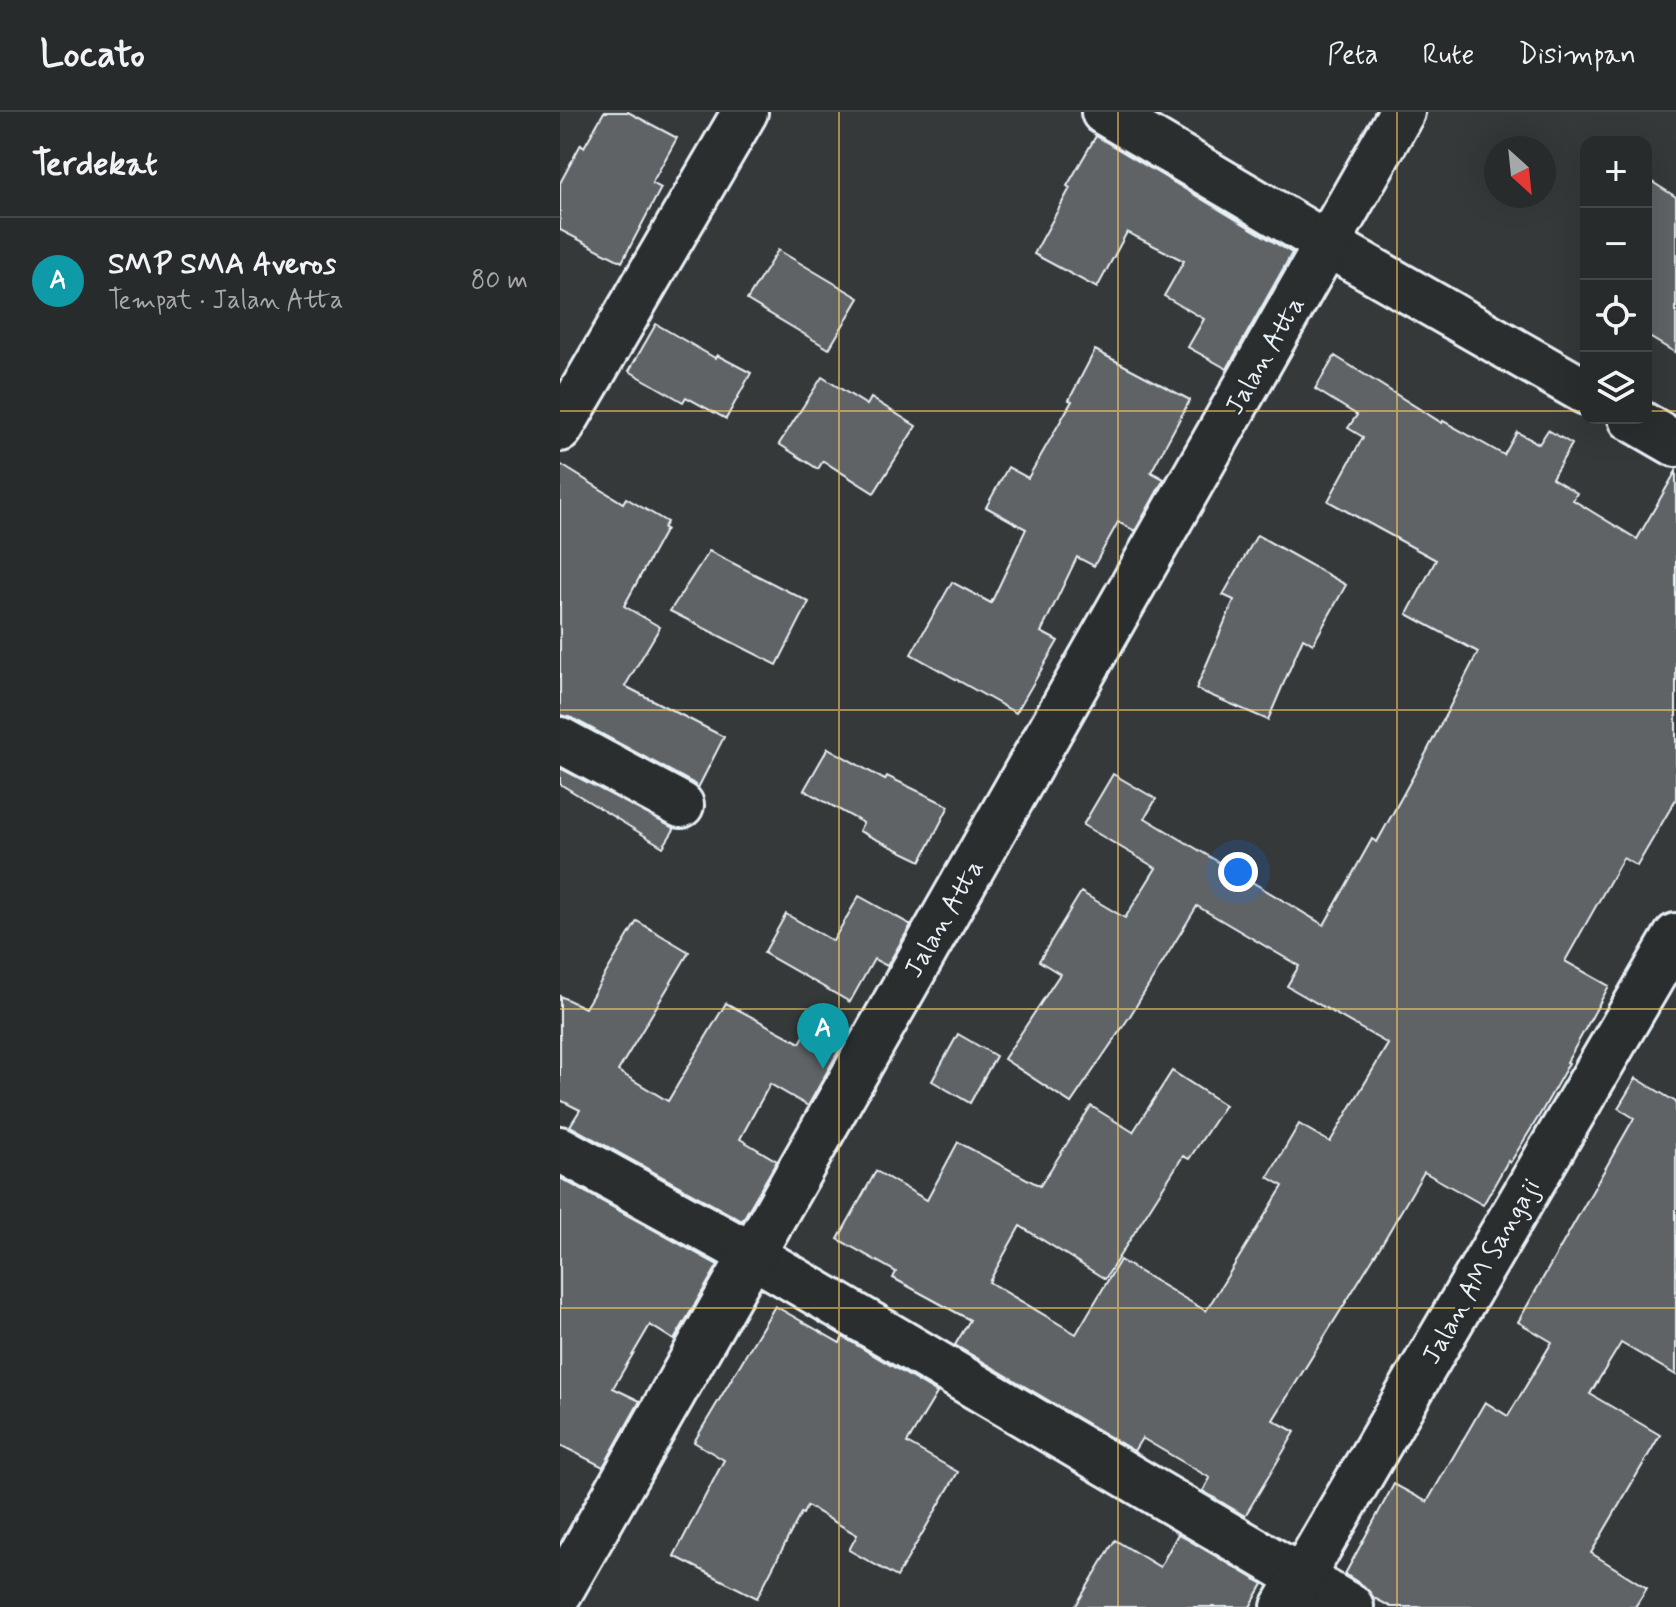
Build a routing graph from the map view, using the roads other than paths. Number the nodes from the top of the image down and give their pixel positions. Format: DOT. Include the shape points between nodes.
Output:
graph roads {
  1 [pos="745,112"];
  2 [pos="1104,112"];
  3 [pos="1402,112"];
  4 [pos="1327,244"];
  5 [pos="1580,389"];
  6 [pos="1641,424"];
  7 [pos="560,429"];
  8 [pos="1676,444"];
  9 [pos="560,740"];
  10 [pos="681,805"];
  11 [pos="1676,936"];
  12 [pos="560,1149"];
  13 [pos="752,1255"];
  14 [pos="560,1592"];
  15 [pos="1292,1592"];
  16 [pos="1351,1607"];
  1 -- 7 [label="main road"];
  2 -- 4 [label="main road"];
  3 -- 4 [label="main road, Jalan Atta"];
  4 -- 5 [label="main road"];
  4 -- 13 [label="main road, Jalan Atta"];
  6 -- 8 [label="main road"];
  9 -- 10 [label="main road"];
  11 -- 15 [label="main road, Jalan AM Sangaji"];
  12 -- 13 [label="main road"];
  13 -- 14 [label="main road, Jalan Atta"];
  13 -- 15 [label="main road"];
  15 -- 16 [label="main road"];
}
